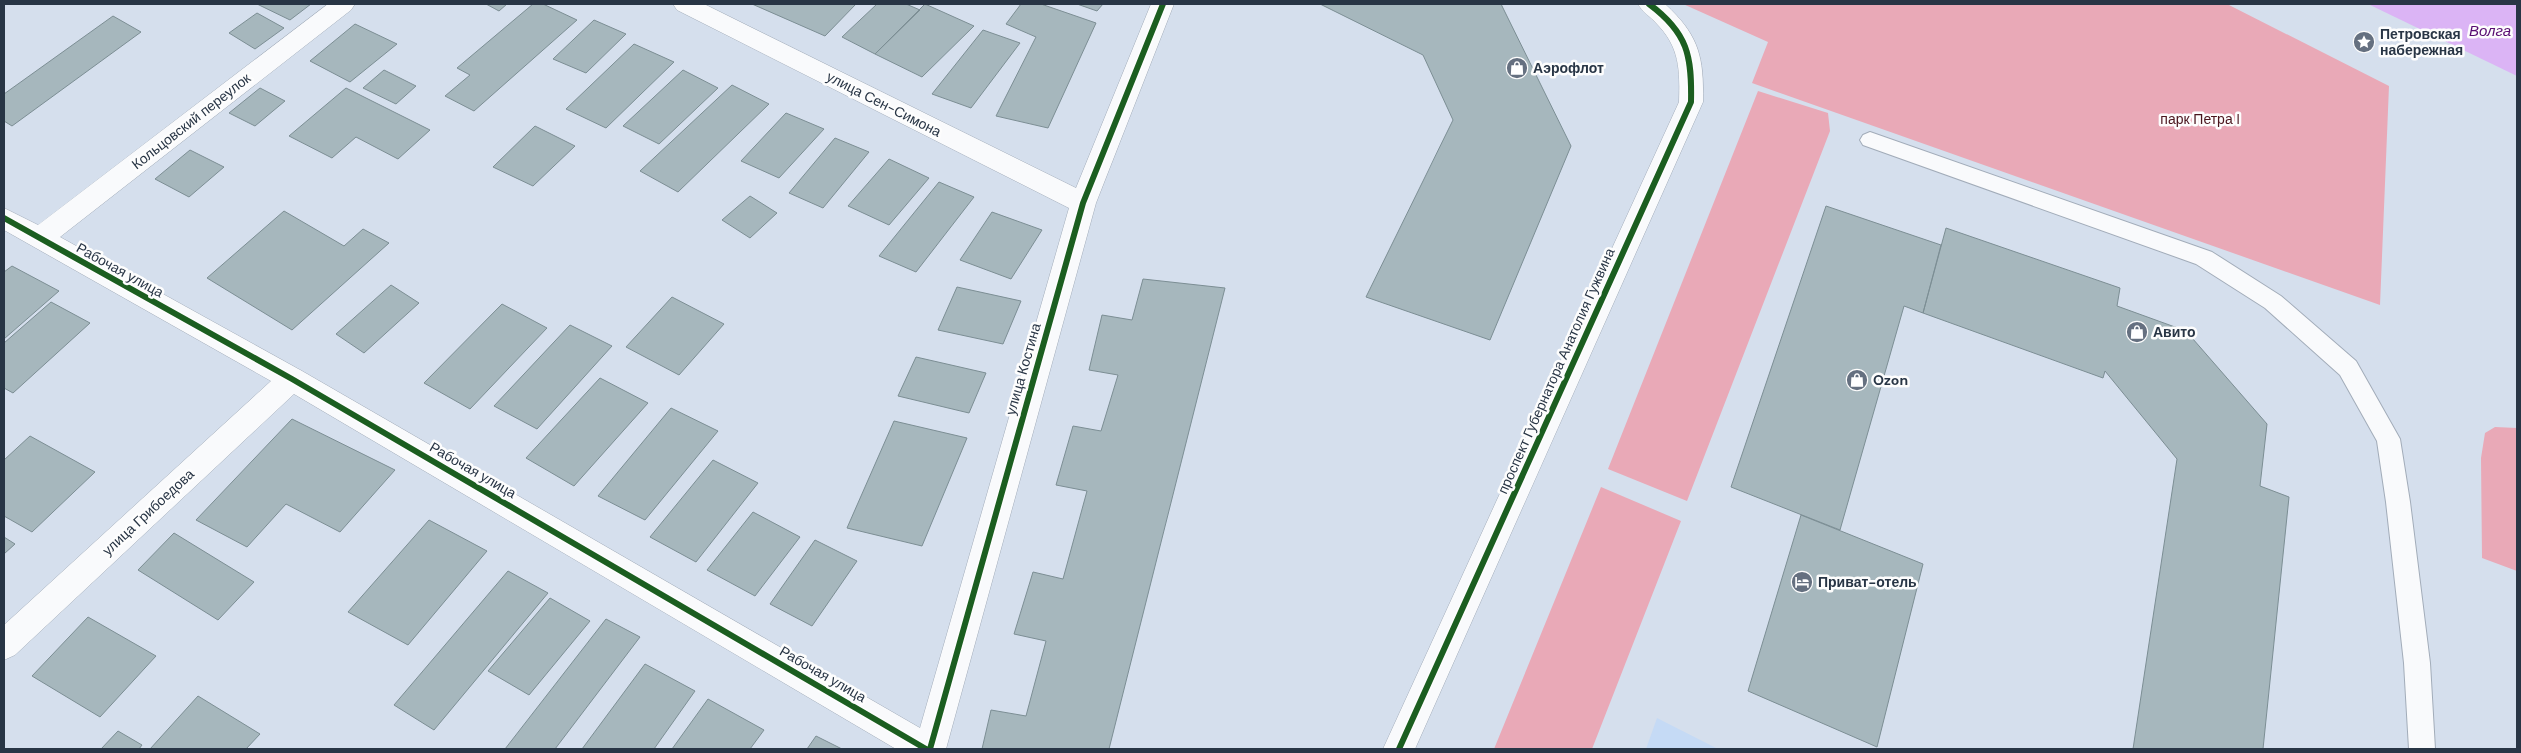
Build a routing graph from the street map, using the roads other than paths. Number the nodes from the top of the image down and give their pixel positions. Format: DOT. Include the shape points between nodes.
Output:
graph roads {
  1 [pos="343,4"];
  2 [pos="685,4"];
  3 [pos="1163,4"];
  4 [pos="1651,5"];
  5 [pos="1870,140"];
  6 [pos="1083,203"];
  7 [pos="4,218"];
  8 [pos="38,239"];
  9 [pos="292,379"];
  10 [pos="4,645"];
  11 [pos="928,749"];
  12 [pos="1399,749"];
  13 [pos="2422,749"];
  1 -- 8 [label="street, Кольцовский переулок"];
  2 -- 6 [label="street, улица Сен-Симона"];
  3 -- 6 [label="street, улица Костина"];
  4 -- 12 [label="street, проспект Губернатора Анатолия Гужвина" via="1667,20 1688,53 1692,69 1691,102"];
  5 -- 13 [label="lane" via="2204,258 2273,302 2348,368 2388,439 2416,654"];
  6 -- 11 [label="street, улица Костина"];
  7 -- 8 [label="street, Рабочая улица"];
  8 -- 9 [label="street, Рабочая улица"];
  9 -- 10 [label="street, улица Грибоедова"];
  9 -- 11 [label="street, Рабочая улица"];
}
